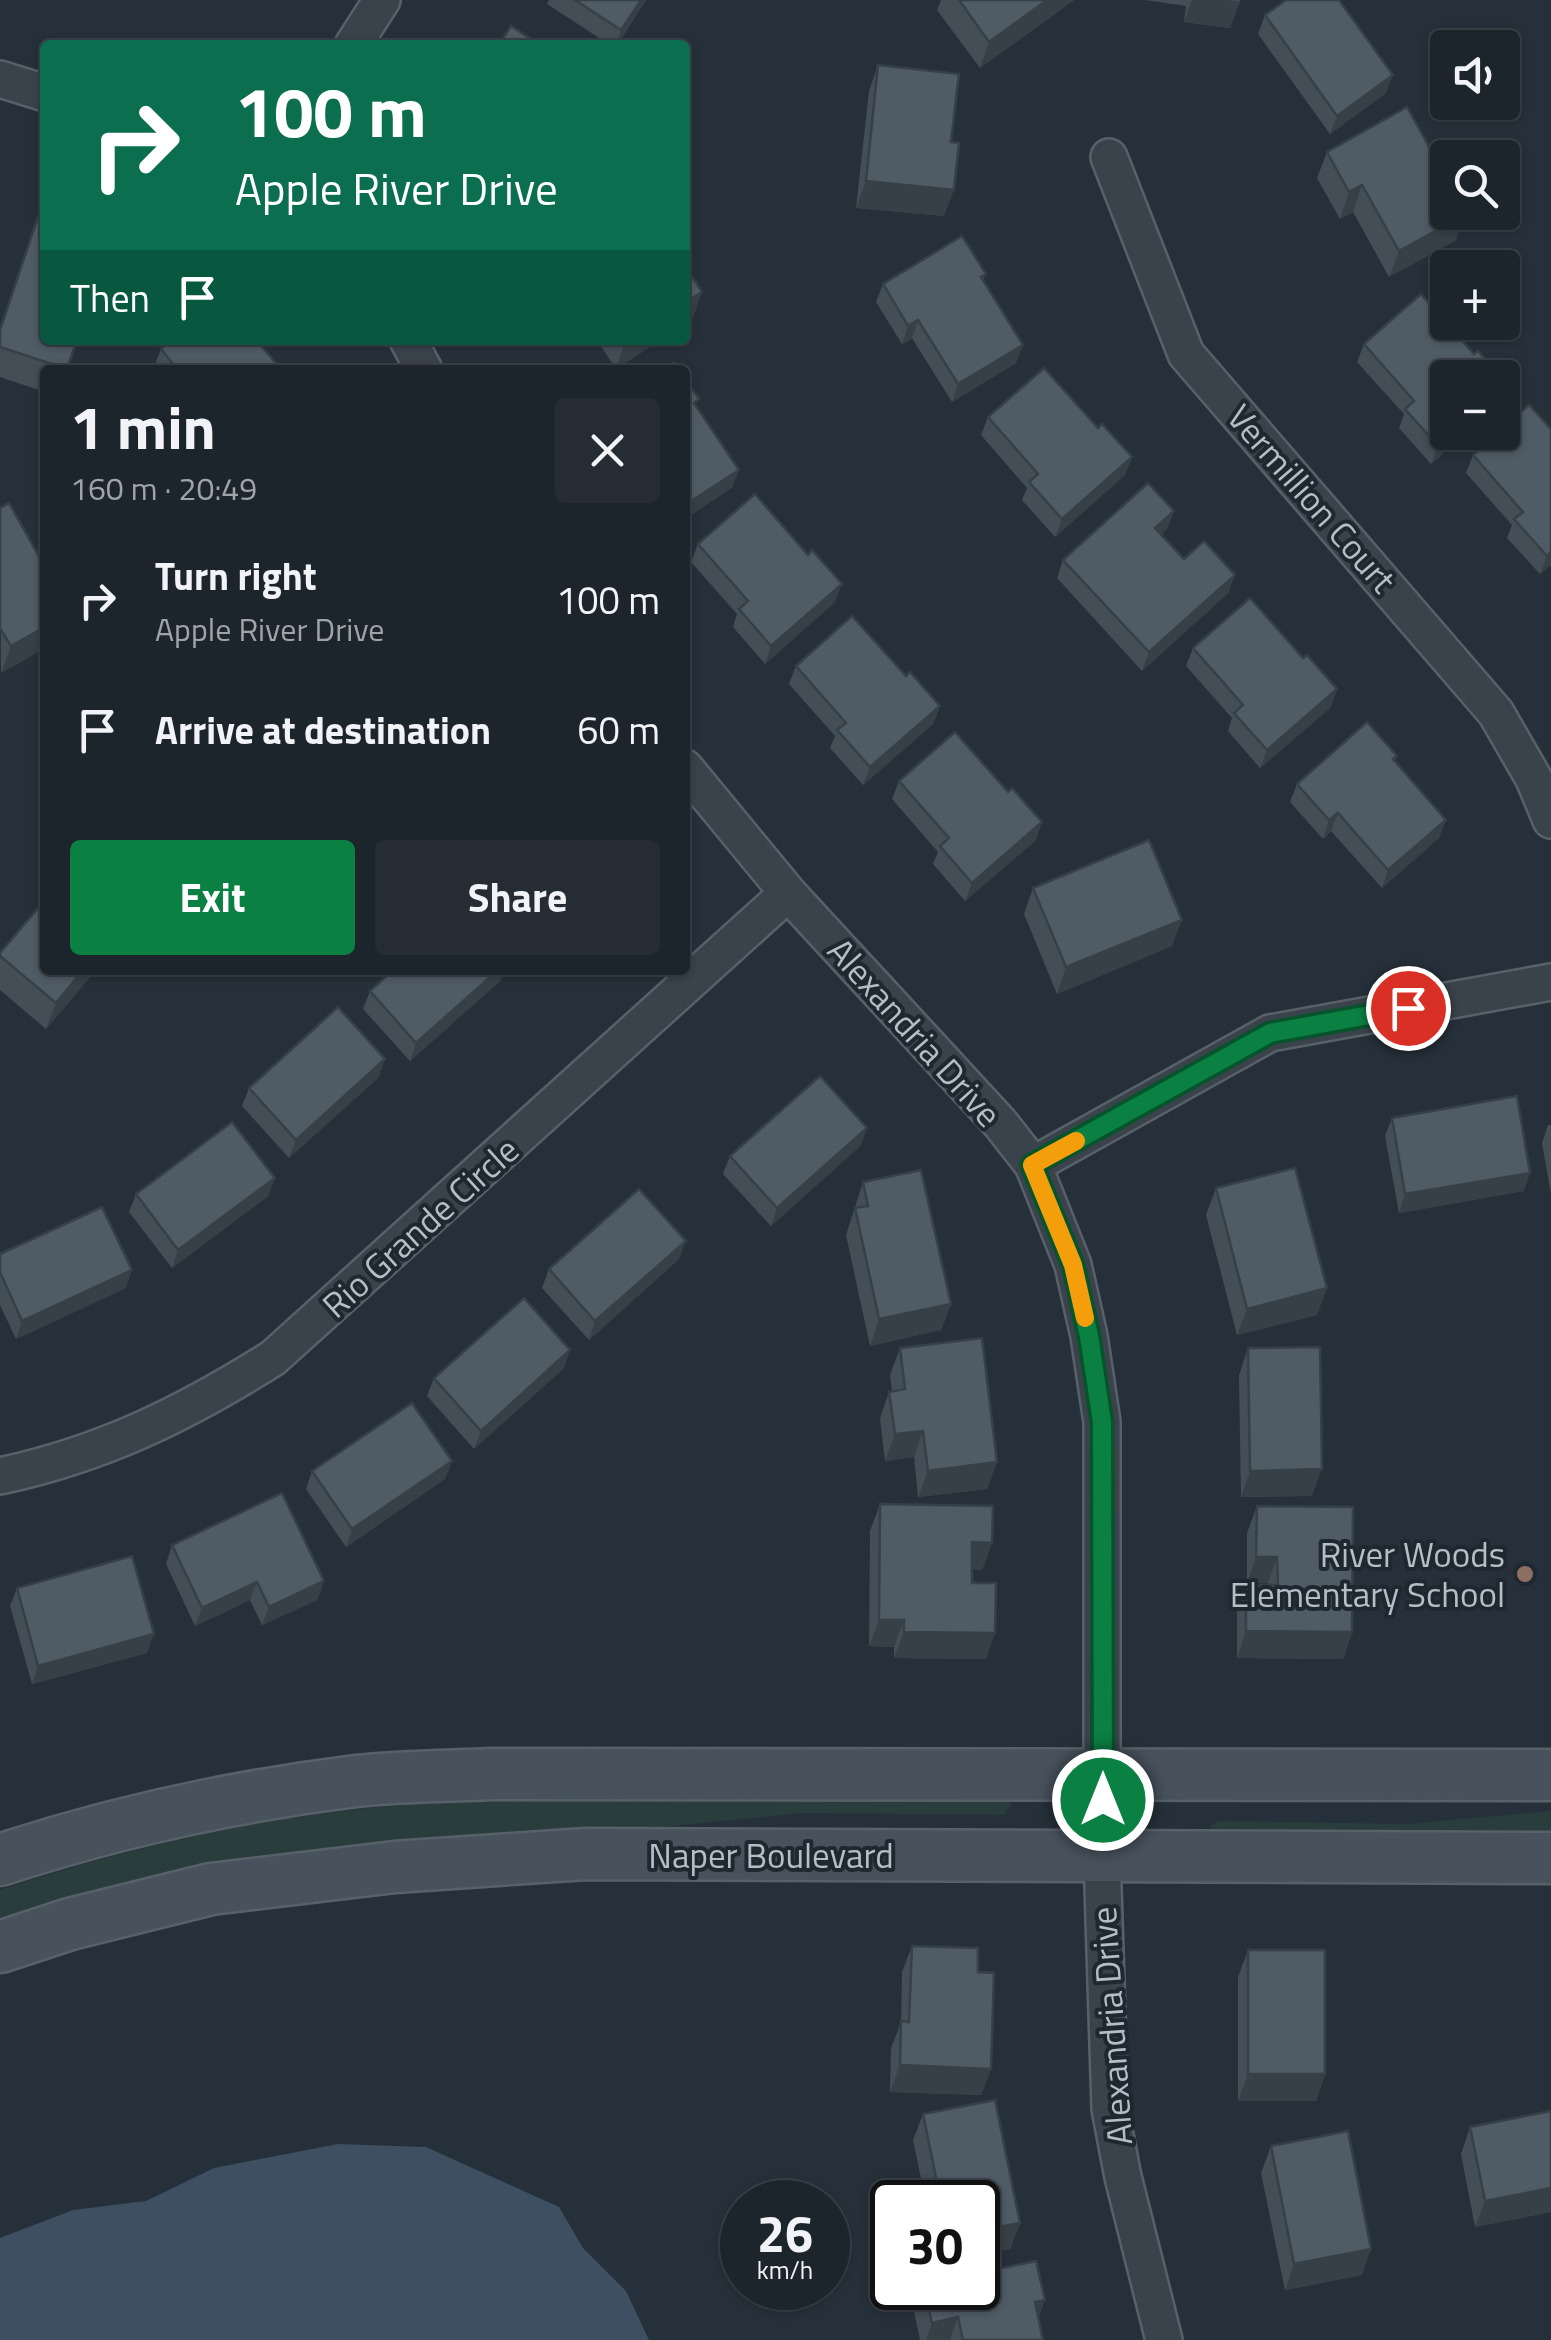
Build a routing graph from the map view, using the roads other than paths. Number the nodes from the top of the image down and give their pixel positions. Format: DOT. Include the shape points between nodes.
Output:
graph roads {
  1 [pos="382,0"];
  2 [pos="357,40"];
  3 [pos="0,79"];
  4 [pos="40,91"];
  5 [pos="1109,157"];
  6 [pos="690,774"];
  7 [pos="1551,820"];
  8 [pos="788,893"];
  9 [pos="1551,982"];
  10 [pos="1032,1165"];
  11 [pos="0,1476"];
  12 [pos="1103,1772"];
  13 [pos="1551,1775"];
  14 [pos="1102,1856"];
  15 [pos="1551,1858"];
  16 [pos="0,1860"];
  17 [pos="0,1947"];
  18 [pos="1164,2340"];
  1 -- 2 [label="street"];
  3 -- 4 [label="street"];
  5 -- 7 [label="street, Vermillion Court" via="1186,354 1496,714"];
  6 -- 8 [label="street, Alexandria Drive"];
  8 -- 10 [label="street, Alexandria Drive"];
  8 -- 11 [label="street, Rio Grande Circle" via="273,1358 122,1441"];
  9 -- 10 [label="street" via="1270,1033"];
  10 -- 12 [label="street, Alexandria Drive" via="1073,1265 1102,1422"];
  12 -- 13 [label="main road"];
  12 -- 14 [label="street, Alexandria Drive"];
  12 -- 16 [label="main road" via="494,1774 358,1781 202,1806"];
  14 -- 15 [label="main road, Naper Boulevard"];
  14 -- 17 [label="main road, Naper Boulevard" via="586,1854 395,1866 211,1889"];
  14 -- 18 [label="street, Alexandria Drive" via="1110,2109"];
}
